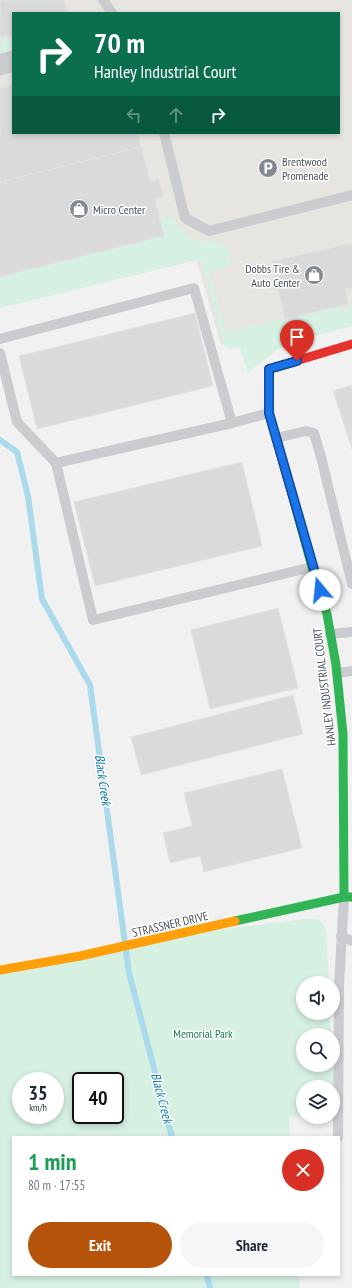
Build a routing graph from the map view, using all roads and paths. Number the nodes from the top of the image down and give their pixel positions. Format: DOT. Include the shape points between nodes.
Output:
graph roads {
  1 [pos="103,0"];
  2 [pos="111,12"];
  3 [pos="12,61"];
  4 [pos="0,65"];
  5 [pos="164,134"];
  6 [pos="352,195"];
  7 [pos="0,339"];
  8 [pos="352,344"];
  9 [pos="0,353"];
  10 [pos="269,413"];
  11 [pos="232,423"];
  12 [pos="276,438"];
  13 [pos="56,463"];
  14 [pos="312,566"];
  15 [pos="352,584"];
  16 [pos="352,632"];
  17 [pos="330,634"];
  18 [pos="352,671"];
  19 [pos="336,673"];
  20 [pos="352,821"];
  21 [pos="343,829"];
  22 [pos="348,897"];
  23 [pos="341,936"];
  24 [pos="352,941"];
  25 [pos="0,970"];
  26 [pos="338,1136"];
  1 -- 2 [label="lane"];
  3 -- 4 [label="street"];
  5 -- 6 [label="lane" via="185,218 209,232"];
  7 -- 11 [label="lane" via="194,288"];
  8 -- 10 [label="street, HANLEY INDUSTRIAL COURT" via="269,369"];
  9 -- 13 [label="lane" via="17,422"];
  10 -- 11 [label="lane"];
  10 -- 12 [label="street, HANLEY INDUSTRIAL COURT"];
  11 -- 13 [label="lane"];
  12 -- 14 [label="street, HANLEY INDUSTRIAL COURT"];
  12 -- 15 [label="lane" via="306,431 314,434"];
  13 -- 14 [label="lane" via="93,620"];
  14 -- 17 [label="street, HANLEY INDUSTRIAL COURT" via="327,614"];
  16 -- 17 [label="lane"];
  17 -- 19 [label="street, HANLEY INDUSTRIAL COURT"];
  18 -- 19 [label="lane"];
  19 -- 21 [label="street, HANLEY INDUSTRIAL COURT" via="343,734"];
  20 -- 21 [label="lane"];
  21 -- 22 [label="street, HANLEY INDUSTRIAL COURT"];
  22 -- 23 [label="lane"];
  22 -- 25 [label="street, STRASSNER DRIVE" via="80,956"];
  23 -- 24 [label="lane"];
  23 -- 26 [label="lane"];
}
